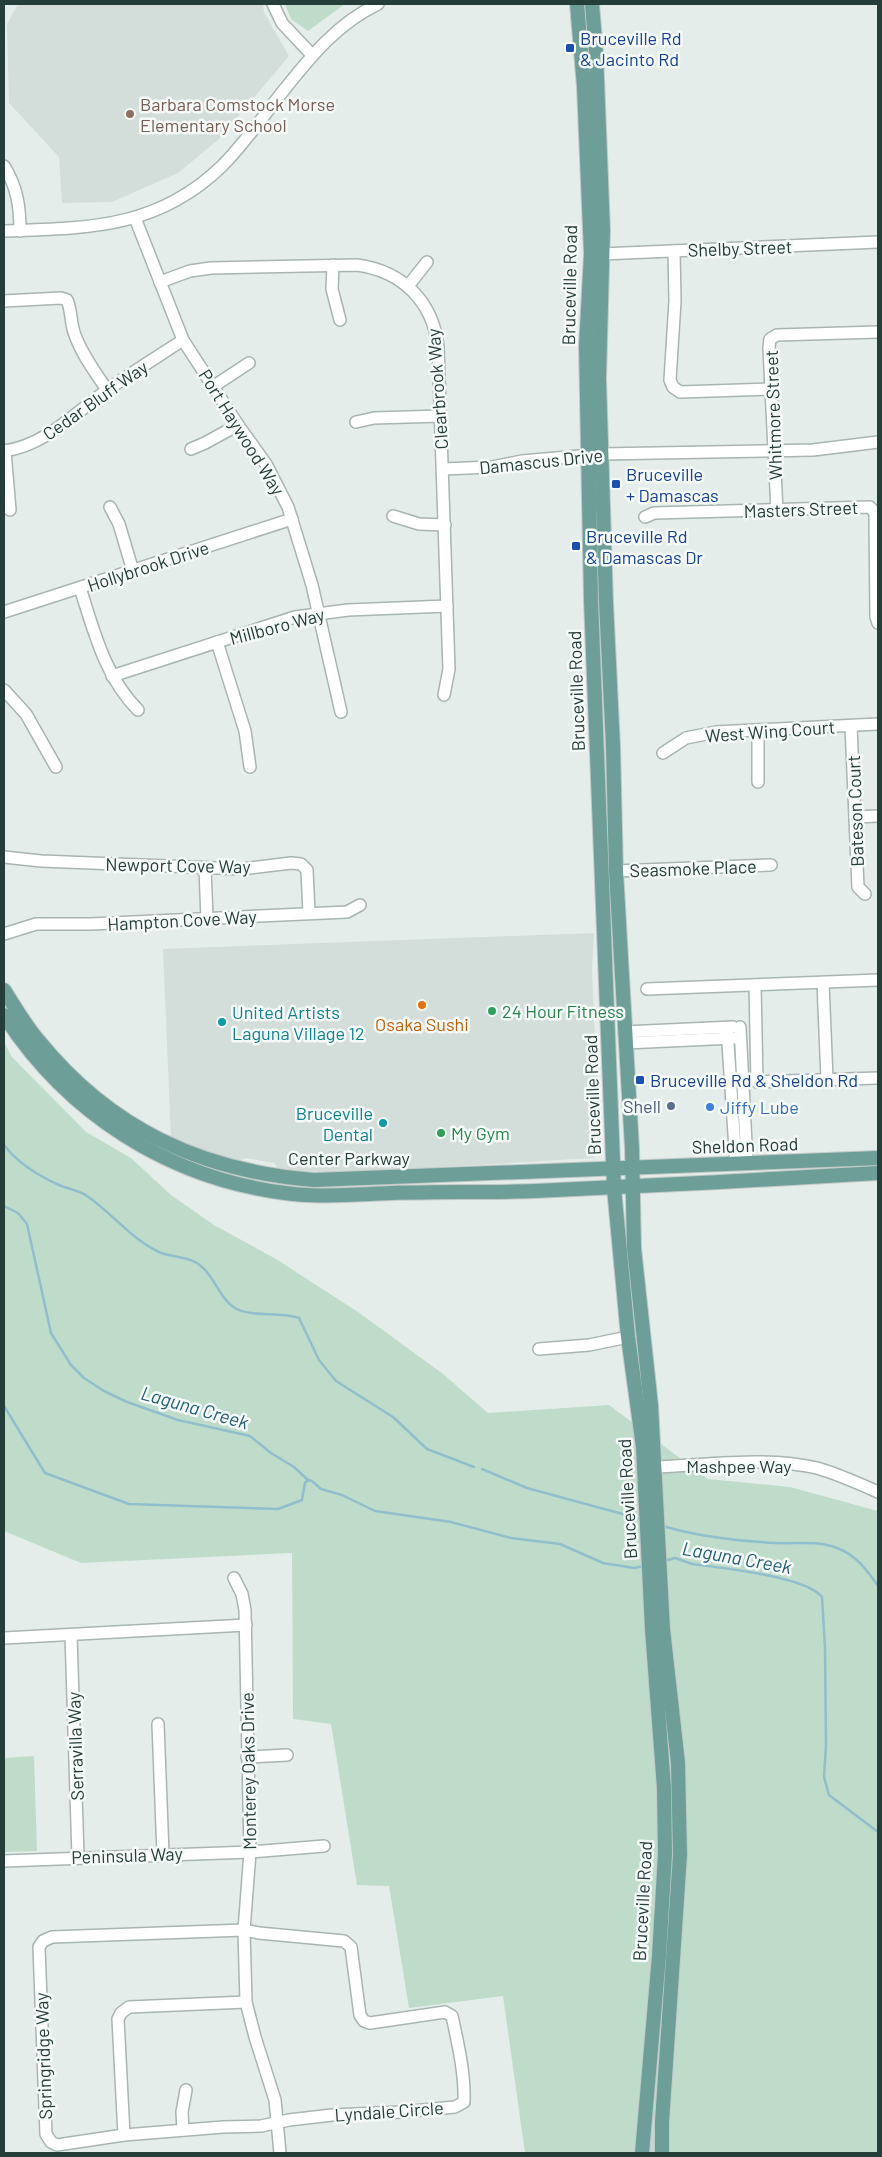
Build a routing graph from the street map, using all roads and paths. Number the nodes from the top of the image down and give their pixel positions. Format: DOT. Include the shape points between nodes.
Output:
graph roads {
  1 [pos="273,4"];
  2 [pos="378,4"];
  3 [pos="577,4"];
  4 [pos="592,4"];
  5 [pos="312,55"];
  6 [pos="4,166"];
  7 [pos="135,218"];
  8 [pos="4,231"];
  9 [pos="20,231"];
  10 [pos="878,242"];
  11 [pos="674,251"];
  12 [pos="602,254"];
  13 [pos="427,262"];
  14 [pos="332,265"];
  15 [pos="160,282"];
  16 [pos="408,286"];
  17 [pos="4,301"];
  18 [pos="340,320"];
  19 [pos="878,332"];
  20 [pos="183,340"];
  21 [pos="249,362"];
  22 [pos="214,386"];
  23 [pos="771,389"];
  24 [pos="107,390"];
  25 [pos="441,416"];
  26 [pos="356,422"];
  27 [pos="238,425"];
  28 [pos="878,442"];
  29 [pos="191,448"];
  30 [pos="774,450"];
  31 [pos="4,451"];
  32 [pos="596,455"];
  33 [pos="443,469"];
  34 [pos="110,507"];
  35 [pos="10,510"];
  36 [pos="777,511"];
  37 [pos="393,516"];
  38 [pos="645,517"];
  39 [pos="292,519"];
  40 [pos="445,525"];
  41 [pos="133,571"];
  42 [pos="80,588"];
  43 [pos="447,606"];
  44 [pos="4,612"];
  45 [pos="319,613"];
  46 [pos="878,623"];
  47 [pos="217,642"];
  48 [pos="112,676"];
  49 [pos="4,690"];
  50 [pos="444,695"];
  51 [pos="138,710"];
  52 [pos="342,712"];
  53 [pos="878,724"];
  54 [pos="851,726"];
  55 [pos="758,730"];
  56 [pos="663,753"];
  57 [pos="56,767"];
  58 [pos="250,767"];
  59 [pos="758,782"];
  60 [pos="878,816"];
  61 [pos="855,817"];
  62 [pos="4,857"];
  63 [pos="771,865"];
  64 [pos="205,868"];
  65 [pos="616,871"];
  66 [pos="865,894"];
  67 [pos="360,906"];
  68 [pos="309,913"];
  69 [pos="207,919"];
  70 [pos="4,934"];
  71 [pos="605,942"];
  72 [pos="878,980"];
  73 [pos="823,982"];
  74 [pos="755,985"];
  75 [pos="647,989"];
  76 [pos="4,990"];
  77 [pos="4,1015"];
  78 [pos="624,1017"];
  79 [pos="740,1032"];
  80 [pos="754,1032"];
  81 [pos="727,1033"];
  82 [pos="625,1037"];
  83 [pos="878,1078"];
  84 [pos="827,1079"];
  85 [pos="878,1158"];
  86 [pos="742,1164"];
  87 [pos="632,1168"];
  88 [pos="613,1169"];
  89 [pos="254,1172"];
  90 [pos="878,1173"];
  91 [pos="268,1175"];
  92 [pos="422,1177"];
  93 [pos="631,1186"];
  94 [pos="259,1188"];
  95 [pos="614,1188"];
  96 [pos="369,1194"];
  97 [pos="628,1337"];
  98 [pos="539,1349"];
  99 [pos="655,1467"];
  100 [pos="651,1491"];
  101 [pos="878,1492"];
  102 [pos="655,1577"];
  103 [pos="234,1578"];
  104 [pos="246,1625"];
  105 [pos="71,1634"];
  106 [pos="4,1638"];
  107 [pos="158,1724"];
  108 [pos="287,1755"];
  109 [pos="247,1757"];
  110 [pos="324,1846"];
  111 [pos="250,1852"];
  112 [pos="163,1854"];
  113 [pos="78,1857"];
  114 [pos="4,1860"];
  115 [pos="244,1930"];
  116 [pos="246,2002"];
  117 [pos="186,2090"];
  118 [pos="279,2123"];
  119 [pos="183,2130"];
  120 [pos="124,2135"];
  121 [pos="280,2153"];
  122 [pos="642,2153"];
  123 [pos="662,2153"];
  1 -- 5 [label="street" via="291,35"];
  2 -- 5 [label="street" via="338,29"];
  3 -- 32 [label="main road, Bruceville Road" via="591,254 586,346"];
  4 -- 12 [label="main road, Bruceville Road"];
  5 -- 7 [label="street" via="208,179 176,200"];
  6 -- 9 [label="street" via="19,202"];
  7 -- 9 [label="street" via="88,228"];
  7 -- 15 [label="street, Port Haywood Way"];
  8 -- 9 [label="street"];
  10 -- 11 [label="street, Shelby Street"];
  11 -- 12 [label="street, Shelby Street"];
  11 -- 23 [label="street" via="675,301 670,380 673,387 680,392"];
  12 -- 32 [label="main road, Bruceville Road"];
  13 -- 16 [label="street"];
  14 -- 15 [label="street, Clearbrook Way" via="211,268 190,271"];
  14 -- 16 [label="street, Clearbrook Way" via="374,268 393,275"];
  14 -- 18 [label="street" via="332,289"];
  15 -- 20 [label="street, Port Haywood Way"];
  16 -- 25 [label="street, Clearbrook Way" via="427,309 437,336"];
  17 -- 24 [label="street" via="67,300 78,344"];
  19 -- 23 [label="street, Whitmore Street" via="777,335 770,339 769,348"];
  20 -- 22 [label="street, Port Haywood Way"];
  20 -- 24 [label="street, Cedar Bluff Way"];
  21 -- 22 [label="street"];
  22 -- 27 [label="street, Port Haywood Way"];
  23 -- 30 [label="street, Whitmore Street"];
  24 -- 31 [label="street, Cedar Bluff Way" via="44,437"];
  25 -- 26 [label="street" via="374,418"];
  25 -- 33 [label="street, Clearbrook Way"];
  27 -- 29 [label="street" via="205,444"];
  27 -- 39 [label="street, Port Haywood Way" via="266,464"];
  28 -- 30 [label="street, Damascus Drive" via="813,450"];
  30 -- 32 [label="street, Damascus Drive"];
  30 -- 36 [label="street, Whitmore Street"];
  31 -- 35 [label="street"];
  32 -- 33 [label="street, Damascus Drive"];
  32 -- 65 [label="main road, Bruceville Road"];
  32 -- 71 [label="main road, Bruceville Road" via="592,639"];
  33 -- 40 [label="street, Clearbrook Way"];
  34 -- 41 [label="street" via="119,524"];
  36 -- 38 [label="street, Masters Street" via="654,513"];
  36 -- 46 [label="street, Masters Street" via="870,507 875,513"];
  37 -- 40 [label="street" via="420,524"];
  39 -- 41 [label="street, Hollybrook Drive"];
  39 -- 45 [label="street, Port Haywood Way"];
  40 -- 43 [label="street, Clearbrook Way"];
  41 -- 42 [label="street, Hollybrook Drive"];
  42 -- 44 [label="street, Hollybrook Drive"];
  42 -- 48 [label="street"];
  43 -- 45 [label="street, Millboro Way"];
  43 -- 50 [label="street, Clearbrook Way" via="449,669"];
  45 -- 47 [label="street, Millboro Way" via="281,621"];
  45 -- 52 [label="street, Port Haywood Way"];
  47 -- 48 [label="street, Millboro Way"];
  47 -- 58 [label="street" via="245,731"];
  48 -- 51 [label="street"];
  49 -- 57 [label="street" via="26,714"];
  53 -- 54 [label="street, West Wing Court"];
  54 -- 55 [label="street, West Wing Court"];
  54 -- 61 [label="street, Bateson Court"];
  55 -- 56 [label="street, West Wing Court" via="716,732 686,738"];
  55 -- 59 [label="street"];
  60 -- 61 [label="street"];
  61 -- 66 [label="street, Bateson Court" via="858,887"];
  62 -- 64 [label="street, Newport Cove Way"];
  63 -- 65 [label="street, Seasmoke Place"];
  64 -- 68 [label="street, Newport Cove Way" via="242,869 300,864 307,870"];
  64 -- 69 [label="street"];
  65 -- 78 [label="main road, Bruceville Road"];
  67 -- 68 [label="street, Hampton Cove Way" via="347,912"];
  68 -- 69 [label="street, Hampton Cove Way"];
  69 -- 70 [label="street, Hampton Cove Way" via="36,924"];
  71 -- 78 [label="main road" via="612,950 616,1001"];
  71 -- 88 [label="main road, Bruceville Road"];
  72 -- 73 [label="street"];
  73 -- 74 [label="street"];
  73 -- 84 [label="street"];
  74 -- 75 [label="street"];
  74 -- 80 [label="street"];
  76 -- 89 [label="main road, Center Parkway" via="52,1058 119,1117 188,1153"];
  77 -- 94 [label="main road, Center Parkway" via="26,1048 59,1085 115,1131 189,1168"];
  78 -- 82 [label="main road, Bruceville Road"];
  79 -- 80 [label="street"];
  79 -- 81 [label="street"];
  79 -- 86 [label="street"];
  80 -- 84 [label="street" via="757,1082"];
  81 -- 82 [label="street"];
  81 -- 86 [label="street"];
  82 -- 87 [label="main road, Bruceville Road"];
  83 -- 84 [label="street"];
  85 -- 86 [label="main road, Sheldon Road"];
  86 -- 87 [label="main road, Sheldon Road"];
  87 -- 88 [label="main road, Sheldon Road"];
  87 -- 93 [label="main road, Bruceville Road"];
  88 -- 92 [label="main road, Center Parkway"];
  88 -- 95 [label="main road, Bruceville Road"];
  89 -- 91 [label="main road, Center Parkway"];
  89 -- 94 [label="street"];
  90 -- 93 [label="main road, Sheldon Road"];
  91 -- 92 [label="main road, Center Parkway" via="314,1180"];
  91 -- 94 [label="street"];
  92 -- 96 [label="main road" via="416,1184"];
  93 -- 95 [label="main road, Sheldon Road"];
  93 -- 99 [label="main road, Bruceville Road"];
  94 -- 96 [label="main road, Center Parkway" via="309,1195"];
  95 -- 96 [label="main road, Center Parkway"];
  95 -- 97 [label="main road, Bruceville Road"];
  97 -- 98 [label="street"];
  97 -- 100 [label="main road, Bruceville Road"];
  99 -- 100 [label="main road, Bruceville Road"];
  99 -- 101 [label="street, Mashpee Way" via="756,1463 796,1465 836,1474"];
  100 -- 102 [label="main road, Bruceville Road"];
  102 -- 122 [label="main road, Bruceville Road" via="665,1854"];
  102 -- 123 [label="main road, Bruceville Road" via="678,1763 680,1855"];
  103 -- 104 [label="street, Monterey Oaks Drive" via="242,1594"];
  104 -- 105 [label="street"];
  104 -- 109 [label="street, Monterey Oaks Drive"];
  105 -- 106 [label="street"];
  105 -- 113 [label="street, Serravilla Way"];
  107 -- 112 [label="street"];
  108 -- 109 [label="street"];
  109 -- 111 [label="street, Monterey Oaks Drive"];
  110 -- 111 [label="street, Peninsula Way"];
  111 -- 112 [label="street, Peninsula Way"];
  111 -- 115 [label="street, Monterey Oaks Drive"];
  112 -- 113 [label="street, Peninsula Way"];
  113 -- 114 [label="street, Peninsula Way"];
  115 -- 116 [label="street, Monterey Oaks Drive"];
  115 -- 118 [label="street, Lyndale Circle" via="344,1941 351,1947 360,2015 364,2021 444,2012 452,2016 460,2051 464,2102 455,2107 332,2115"];
  115 -- 120 [label="street, Springridge Way" via="52,1937 39,1947 46,2134 57,2145"];
  116 -- 118 [label="street, Monterey Oaks Drive"];
  116 -- 120 [label="street" via="129,2007 121,2012 118,2019"];
  117 -- 119 [label="street"];
  118 -- 119 [label="street, Springridge Way"];
  118 -- 121 [label="street, Monterey Oaks Drive"];
  119 -- 120 [label="street, Springridge Way"];
}
